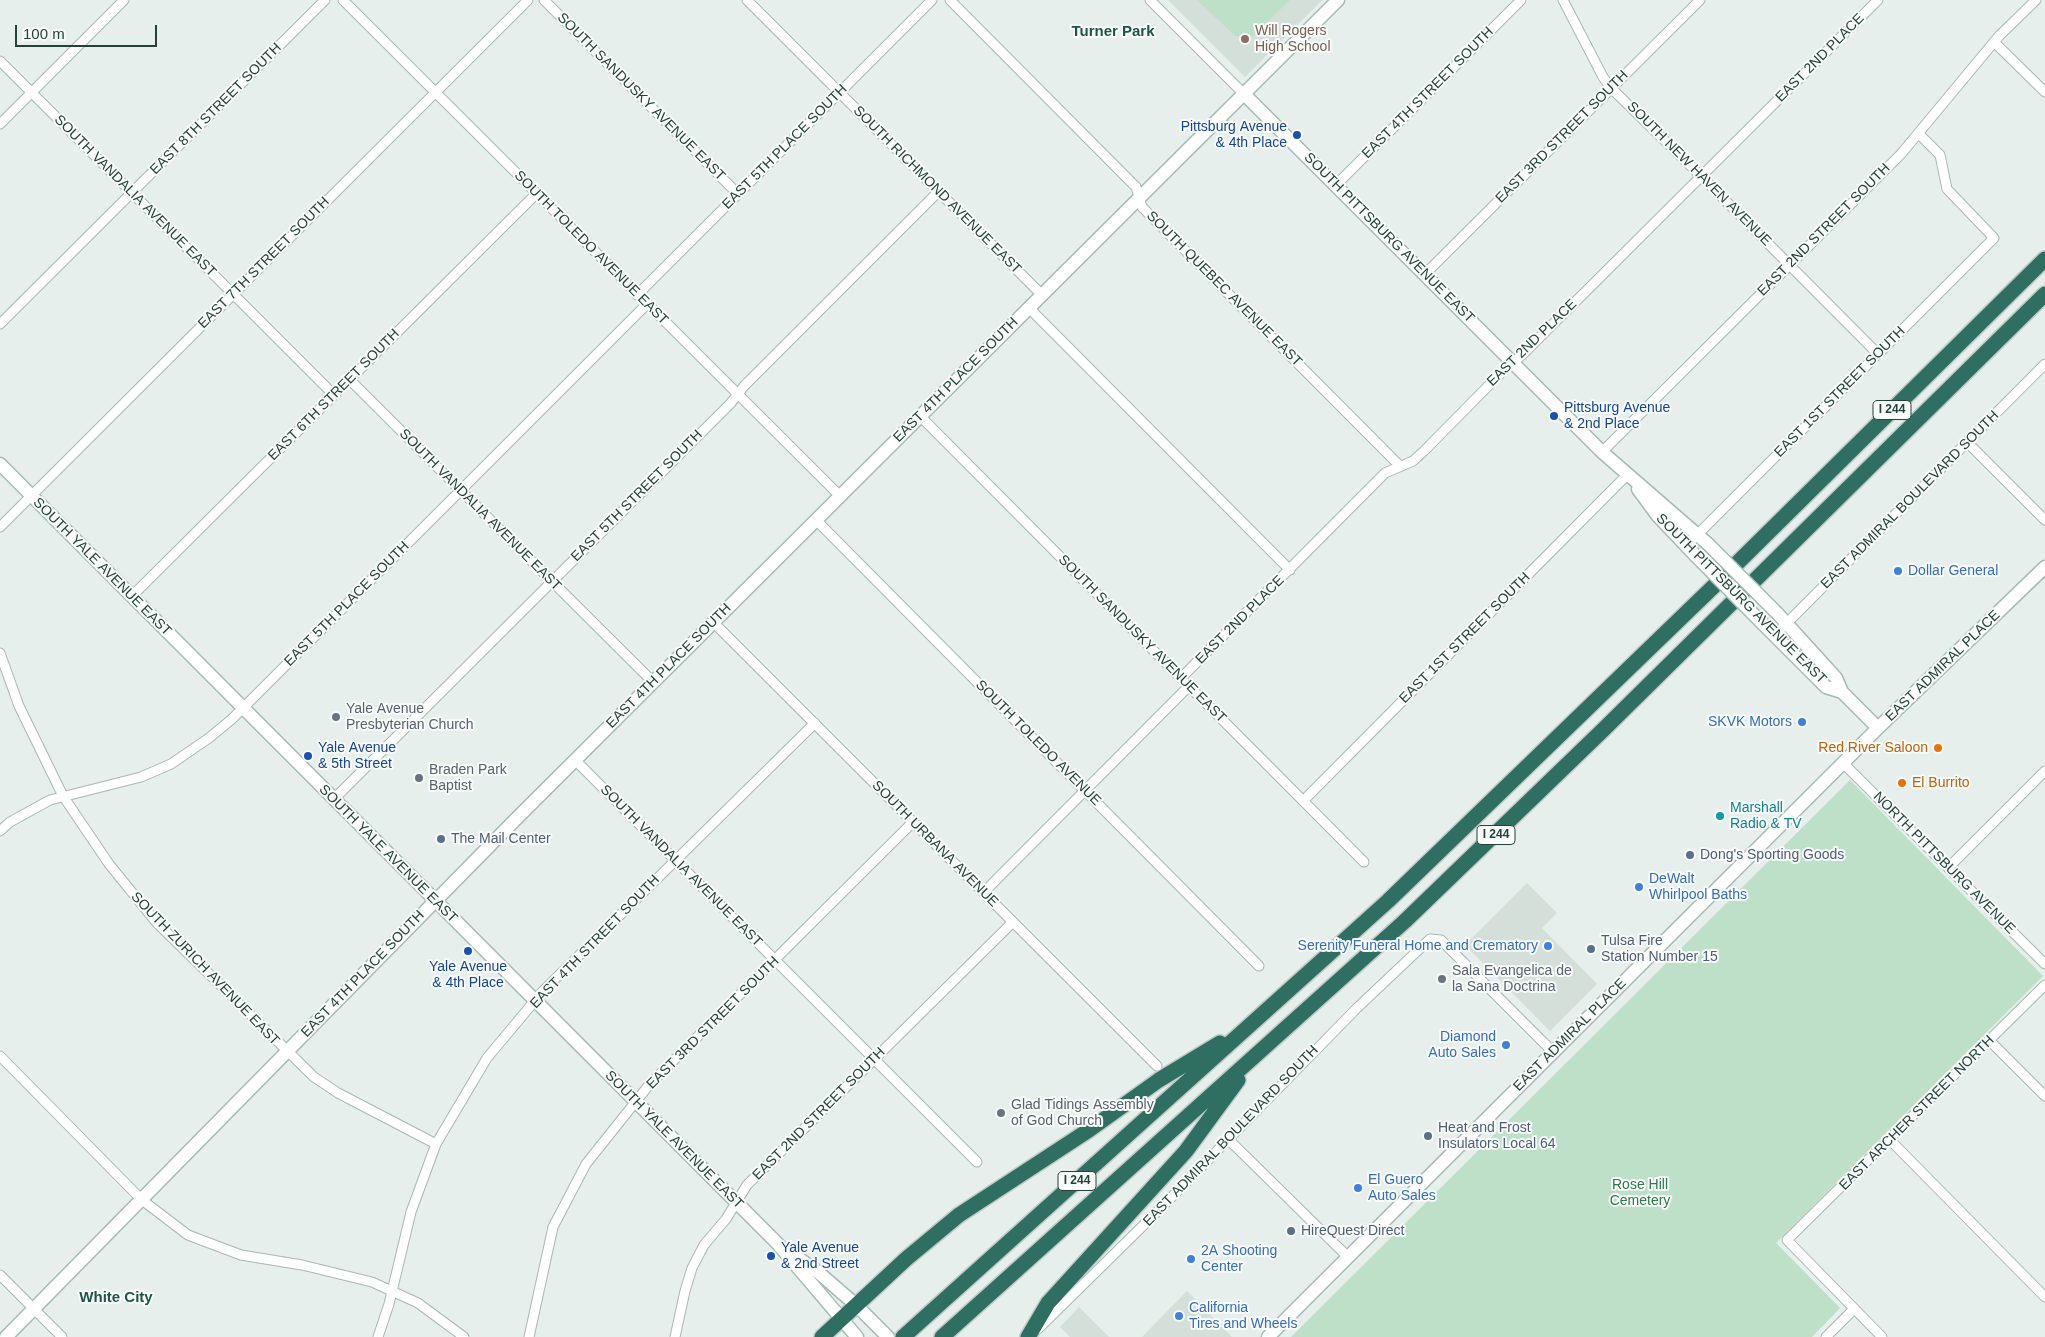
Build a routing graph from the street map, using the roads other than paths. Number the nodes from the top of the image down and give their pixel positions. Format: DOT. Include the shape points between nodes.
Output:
graph roads {
  1 [pos="124,0"];
  2 [pos="325,0"];
  3 [pos="343,0"];
  4 [pos="528,0"];
  5 [pos="544,0"];
  6 [pos="747,0"];
  7 [pos="932,0"];
  8 [pos="950,0"];
  9 [pos="1150,0"];
  10 [pos="1338,0"];
  11 [pos="1521,0"];
  12 [pos="1562,0"];
  13 [pos="1700,0"];
  14 [pos="1878,0"];
  15 [pos="2036,0"];
  16 [pos="1994,42"];
  17 [pos="0,61"];
  18 [pos="1611,88"];
  19 [pos="32,92"];
  20 [pos="435,92"];
  21 [pos="840,92"];
  22 [pos="2045,92"];
  23 [pos="1244,94"];
  24 [pos="0,124"];
  25 [pos="1919,134"];
  26 [pos="1701,176"];
  27 [pos="1335,186"];
  28 [pos="938,192"];
  29 [pos="132,193"];
  30 [pos="537,193"];
  31 [pos="738,194"];
  32 [pos="1140,198"];
  33 [pos="2045,259"];
  34 [pos="1789,264"];
  35 [pos="1425,274"];
  36 [pos="233,294"];
  37 [pos="1042,294"];
  38 [pos="2045,294"];
  39 [pos="637,295"];
  40 [pos="647,304"];
  41 [pos="1028,308"];
  42 [pos="0,324"];
  43 [pos="1878,354"];
  44 [pos="1513,362"];
  45 [pos="2045,364"];
  46 [pos="350,380"];
  47 [pos="738,394"];
  48 [pos="334,395"];
  49 [pos="920,416"];
  50 [pos="1968,442"];
  51 [pos="1602,452"];
  52 [pos="0,464"];
  53 [pos="1400,466"];
  54 [pos="1627,475"];
  55 [pos="460,491"];
  56 [pos="32,496"];
  57 [pos="840,496"];
  58 [pos="816,520"];
  59 [pos="2045,520"];
  60 [pos="0,527"];
  61 [pos="1698,534"];
  62 [pos="1686,546"];
  63 [pos="2045,567"];
  64 [pos="1290,570"];
  65 [pos="552,582"];
  66 [pos="131,597"];
  67 [pos="713,622"];
  68 [pos="1787,623"];
  69 [pos="1774,636"];
  70 [pos="0,653"];
  71 [pos="1181,678"];
  72 [pos="653,682"];
  73 [pos="1189,686"];
  74 [pos="1842,692"];
  75 [pos="242,708"];
  76 [pos="815,723"];
  77 [pos="1878,728"];
  78 [pos="575,760"];
  79 [pos="1843,763"];
  80 [pos="2045,771"];
  81 [pos="1086,790"];
  82 [pos="63,796"];
  83 [pos="334,799"];
  84 [pos="1303,801"];
  85 [pos="913,822"];
  86 [pos="0,832"];
  87 [pos="675,860"];
  88 [pos="1364,862"];
  89 [pos="1949,867"];
  90 [pos="984,892"];
  91 [pos="435,901"];
  92 [pos="1013,922"];
  93 [pos="775,960"];
  94 [pos="2045,964"];
  95 [pos="1260,966"];
  96 [pos="2045,985"];
  97 [pos="536,1002"];
  98 [pos="1252,1024"];
  99 [pos="1990,1041"];
  100 [pos="1553,1052"];
  101 [pos="287,1053"];
  102 [pos="0,1056"];
  103 [pos="1256,1056"];
  104 [pos="873,1059"];
  105 [pos="1157,1066"];
  106 [pos="2045,1096"];
  107 [pos="636,1102"];
  108 [pos="1228,1139"];
  109 [pos="1890,1140"];
  110 [pos="436,1144"];
  111 [pos="977,1162"];
  112 [pos="142,1200"];
  113 [pos="737,1202"];
  114 [pos="777,1243"];
  115 [pos="1348,1257"];
  116 [pos="0,1275"];
  117 [pos="392,1290"];
  118 [pos="2045,1297"];
  119 [pos="856,1304"];
  120 [pos="34,1309"];
  121 [pos="1854,1309"];
  122 [pos="840,1319"];
  123 [pos="856,1336"];
  124 [pos="6,1337"];
  125 [pos="62,1337"];
  126 [pos="378,1337"];
  127 [pos="464,1337"];
  128 [pos="529,1337"];
  129 [pos="675,1337"];
  130 [pos="822,1337"];
  131 [pos="888,1337"];
  132 [pos="903,1337"];
  133 [pos="942,1337"];
  134 [pos="1029,1337"];
  135 [pos="1268,1337"];
  136 [pos="1826,1337"];
  137 [pos="1882,1337"];
  1 -- 19 [label="street"];
  2 -- 29 [label="street, EAST 8TH STREET SOUTH"];
  3 -- 20 [label="street, SOUTH TOLEDO AVENUE EAST"];
  4 -- 20 [label="street, EAST 7TH STREET SOUTH"];
  5 -- 31 [label="street, SOUTH SANDUSKY AVENUE EAST"];
  6 -- 21 [label="street, SOUTH RICHMOND AVENUE EAST"];
  7 -- 21 [label="street, EAST 5TH PLACE SOUTH"];
  8 -- 32 [label="street, SOUTH QUEBEC AVENUE EAST" via="1136,188"];
  9 -- 23 [label="street, SOUTH PITTSBURG AVENUE EAST"];
  10 -- 23 [label="street, EAST 4TH PLACE SOUTH"];
  11 -- 27 [label="street, EAST 4TH STREET SOUTH"];
  12 -- 18 [label="street, SOUTH NEW HAVEN AVENUE" via="1602,77"];
  13 -- 18 [label="street, EAST 3RD STREET SOUTH"];
  14 -- 26 [label="street, EAST 2ND PLACE"];
  15 -- 16 [label="street, EAST 2ND STREET SOUTH"];
  16 -- 22 [label="street"];
  16 -- 25 [label="street, EAST 2ND STREET SOUTH"];
  17 -- 19 [label="street, SOUTH VANDALIA AVENUE EAST"];
  18 -- 26 [label="street, SOUTH NEW HAVEN AVENUE"];
  18 -- 35 [label="street, EAST 3RD STREET SOUTH"];
  19 -- 24 [label="street"];
  19 -- 29 [label="street, SOUTH VANDALIA AVENUE EAST"];
  20 -- 30 [label="street, SOUTH TOLEDO AVENUE EAST"];
  20 -- 36 [label="street, EAST 7TH STREET SOUTH"];
  21 -- 28 [label="street, SOUTH RICHMOND AVENUE EAST"];
  21 -- 31 [label="street, EAST 5TH PLACE SOUTH"];
  23 -- 27 [label="street, SOUTH PITTSBURG AVENUE EAST"];
  23 -- 32 [label="street, EAST 4TH PLACE SOUTH"];
  25 -- 34 [label="street, EAST 2ND STREET SOUTH"];
  25 -- 43 [label="street, EAST 1ST STREET SOUTH" via="1940,155 1947,189 1994,238"];
  26 -- 34 [label="street, SOUTH NEW HAVEN AVENUE"];
  26 -- 44 [label="street, EAST 2ND PLACE"];
  27 -- 35 [label="street, SOUTH PITTSBURG AVENUE EAST"];
  28 -- 37 [label="street, SOUTH RICHMOND AVENUE EAST"];
  28 -- 47 [label="street, EAST 5TH STREET SOUTH"];
  29 -- 36 [label="street, SOUTH VANDALIA AVENUE EAST"];
  29 -- 42 [label="street, EAST 8TH STREET SOUTH"];
  30 -- 39 [label="street, SOUTH TOLEDO AVENUE EAST"];
  30 -- 46 [label="street, EAST 6TH STREET SOUTH"];
  31 -- 39 [label="street, EAST 5TH PLACE SOUTH"];
  32 -- 37 [label="street, EAST 4TH PLACE SOUTH"];
  32 -- 53 [label="street, SOUTH QUEBEC AVENUE EAST" via="1142,207"];
  33 -- 98 [label="highway, I 244" via="1487,807"];
  34 -- 43 [label="street, SOUTH NEW HAVEN AVENUE"];
  34 -- 51 [label="street, EAST 2ND STREET SOUTH"];
  35 -- 44 [label="street, SOUTH PITTSBURG AVENUE EAST"];
  36 -- 48 [label="street, SOUTH VANDALIA AVENUE EAST"];
  36 -- 56 [label="street, EAST 7TH STREET SOUTH"];
  37 -- 41 [label="street, EAST 4TH PLACE SOUTH"];
  38 -- 103 [label="highway, I 244" via="1524,807 1405,921"];
  39 -- 40 [label="street, SOUTH TOLEDO AVENUE EAST"];
  40 -- 47 [label="street, SOUTH TOLEDO AVENUE EAST"];
  40 -- 55 [label="street, EAST 5TH PLACE SOUTH"];
  41 -- 49 [label="street, EAST 4TH PLACE SOUTH"];
  41 -- 64 [label="street"];
  43 -- 61 [label="street, EAST 1ST STREET SOUTH"];
  44 -- 51 [label="street, SOUTH PITTSBURG AVENUE EAST"];
  44 -- 53 [label="street, EAST 2ND PLACE" via="1424,452"];
  45 -- 50 [label="street, EAST ADMIRAL BOULEVARD SOUTH"];
  46 -- 48 [label="street, EAST 6TH STREET SOUTH"];
  46 -- 55 [label="street, SOUTH VANDALIA AVENUE EAST"];
  47 -- 57 [label="street, SOUTH TOLEDO AVENUE EAST"];
  47 -- 65 [label="street, EAST 5TH STREET SOUTH"];
  48 -- 66 [label="street, EAST 6TH STREET SOUTH"];
  49 -- 57 [label="street, EAST 4TH PLACE SOUTH"];
  49 -- 71 [label="street, SOUTH SANDUSKY AVENUE EAST"];
  50 -- 59 [label="street"];
  50 -- 68 [label="street, EAST ADMIRAL BOULEVARD SOUTH"];
  51 -- 54 [label="street, SOUTH PITTSBURG AVENUE EAST"];
  52 -- 56 [label="street, SOUTH YALE AVENUE EAST"];
  53 -- 64 [label="street, EAST 2ND PLACE" via="1386,473"];
  54 -- 61 [label="street, SOUTH PITTSBURG AVENUE EAST"];
  54 -- 62 [label="street, SOUTH PITTSBURG AVENUE EAST"];
  54 -- 84 [label="street, EAST 1ST STREET SOUTH"];
  55 -- 65 [label="street, SOUTH VANDALIA AVENUE EAST"];
  55 -- 75 [label="street, EAST 5TH PLACE SOUTH"];
  56 -- 60 [label="street, EAST 7TH STREET SOUTH"];
  56 -- 66 [label="street, SOUTH YALE AVENUE EAST"];
  57 -- 58 [label="street, EAST 4TH PLACE SOUTH"];
  58 -- 67 [label="street, EAST 4TH PLACE SOUTH"];
  58 -- 81 [label="street, SOUTH TOLEDO AVENUE"];
  61 -- 62 [label="street, EAST 1ST STREET SOUTH"];
  61 -- 68 [label="street, SOUTH PITTSBURG AVENUE EAST, bridge"];
  62 -- 69 [label="street, SOUTH PITTSBURG AVENUE EAST, bridge"];
  63 -- 77 [label="street, EAST ADMIRAL PLACE"];
  64 -- 71 [label="street, EAST 2ND PLACE"];
  65 -- 72 [label="street, SOUTH VANDALIA AVENUE EAST"];
  65 -- 83 [label="street, EAST 5TH STREET SOUTH"];
  66 -- 75 [label="street, SOUTH YALE AVENUE EAST"];
  67 -- 72 [label="street, EAST 4TH PLACE SOUTH"];
  67 -- 76 [label="street, SOUTH URBANA AVENUE"];
  68 -- 69 [label="street, EAST ADMIRAL BOULEVARD SOUTH"];
  68 -- 74 [label="street, SOUTH PITTSBURG AVENUE EAST" via="1836,678"];
  69 -- 74 [label="street, SOUTH PITTSBURG AVENUE EAST" via="1826,686"];
  70 -- 82 [label="street, SOUTH ZURICH AVENUE EAST" via="20,706"];
  71 -- 73 [label="street, SOUTH SANDUSKY AVENUE EAST"];
  72 -- 78 [label="street, EAST 4TH PLACE SOUTH"];
  73 -- 81 [label="street"];
  73 -- 84 [label="street, SOUTH SANDUSKY AVENUE EAST"];
  74 -- 77 [label="street, SOUTH PITTSBURG AVENUE EAST"];
  75 -- 82 [label="street, EAST 5TH PLACE SOUTH" via="209,738 171,764 118,785"];
  75 -- 83 [label="street, SOUTH YALE AVENUE EAST"];
  76 -- 85 [label="street, SOUTH URBANA AVENUE"];
  76 -- 87 [label="street, EAST 4TH STREET SOUTH"];
  77 -- 79 [label="street, EAST ADMIRAL PLACE"];
  78 -- 87 [label="street, SOUTH VANDALIA AVENUE EAST"];
  78 -- 91 [label="street, EAST 4TH PLACE SOUTH"];
  79 -- 89 [label="street, NORTH PITTSBURG AVENUE"];
  79 -- 100 [label="street, EAST ADMIRAL PLACE"];
  80 -- 89 [label="street"];
  81 -- 90 [label="street"];
  81 -- 95 [label="street, SOUTH TOLEDO AVENUE"];
  82 -- 86 [label="street, EAST 5TH PLACE SOUTH" via="10,822"];
  82 -- 101 [label="street, SOUTH ZURICH AVENUE EAST" via="114,871 151,916"];
  83 -- 91 [label="street, SOUTH YALE AVENUE EAST"];
  84 -- 88 [label="street, SOUTH SANDUSKY AVENUE EAST"];
  85 -- 90 [label="street, SOUTH URBANA AVENUE"];
  85 -- 93 [label="street, EAST 3RD STREET SOUTH"];
  87 -- 93 [label="street, SOUTH VANDALIA AVENUE EAST"];
  87 -- 97 [label="street, EAST 4TH STREET SOUTH"];
  89 -- 94 [label="street, NORTH PITTSBURG AVENUE"];
  90 -- 92 [label="street, SOUTH URBANA AVENUE"];
  91 -- 97 [label="street, SOUTH YALE AVENUE EAST"];
  91 -- 101 [label="street, EAST 4TH PLACE SOUTH"];
  92 -- 104 [label="street, EAST 2ND STREET SOUTH"];
  92 -- 105 [label="street, SOUTH URBANA AVENUE"];
  93 -- 104 [label="street, SOUTH VANDALIA AVENUE EAST"];
  93 -- 107 [label="street, EAST 3RD STREET SOUTH" via="649,1085"];
  96 -- 99 [label="street, EAST ARCHER STREET NORTH"];
  97 -- 107 [label="street, SOUTH YALE AVENUE EAST"];
  97 -- 110 [label="street, EAST 4TH STREET SOUTH" via="487,1058"];
  98 -- 119 [label="highway" via="1159,1080 959,1215"];
  98 -- 132 [label="highway, I 244"];
  99 -- 106 [label="street"];
  99 -- 109 [label="street, EAST ARCHER STREET NORTH"];
  100 -- 108 [label="street, EAST ADMIRAL BOULEVARD SOUTH" via="1445,944 1435,938 1430,939"];
  100 -- 115 [label="street, EAST ADMIRAL PLACE"];
  101 -- 110 [label="street, SOUTH ZURICH AVENUE EAST" via="338,1093"];
  101 -- 112 [label="street, EAST 4TH PLACE SOUTH"];
  102 -- 112 [label="street"];
  103 -- 133 [label="highway, I 244"];
  103 -- 134 [label="highway" via="1186,1151 1048,1303"];
  104 -- 111 [label="street, SOUTH VANDALIA AVENUE EAST"];
  104 -- 113 [label="street, EAST 2ND STREET SOUTH" via="747,1185"];
  107 -- 113 [label="street, SOUTH YALE AVENUE EAST"];
  107 -- 128 [label="street, EAST 3RD STREET SOUTH" via="586,1164 553,1227"];
  108 -- 115 [label="street"];
  108 -- 134 [label="street, EAST ADMIRAL BOULEVARD SOUTH" via="1083,1287"];
  109 -- 118 [label="street"];
  109 -- 121 [label="street, EAST ARCHER STREET NORTH" via="1788,1240"];
  110 -- 117 [label="street, EAST 4TH STREET SOUTH" via="411,1212"];
  112 -- 117 [label="street" via="188,1235 218,1248 348,1275"];
  112 -- 120 [label="street, EAST 4TH PLACE SOUTH"];
  113 -- 114 [label="street, SOUTH YALE AVENUE EAST"];
  113 -- 129 [label="street, EAST 2ND STREET SOUTH" via="704,1245 692,1268"];
  114 -- 119 [label="street, SOUTH YALE AVENUE EAST"];
  114 -- 122 [label="street, SOUTH YALE AVENUE EAST"];
  115 -- 135 [label="street, EAST ADMIRAL PLACE"];
  116 -- 120 [label="street"];
  117 -- 126 [label="street, EAST 4TH STREET SOUTH"];
  117 -- 127 [label="street" via="418,1303"];
  119 -- 122 [label="highway"];
  119 -- 131 [label="street, SOUTH YALE AVENUE EAST"];
  120 -- 124 [label="street, EAST 4TH PLACE SOUTH"];
  120 -- 125 [label="street"];
  121 -- 136 [label="street"];
  121 -- 137 [label="street"];
  122 -- 123 [label="street, SOUTH YALE AVENUE EAST"];
  122 -- 130 [label="highway"];
}
